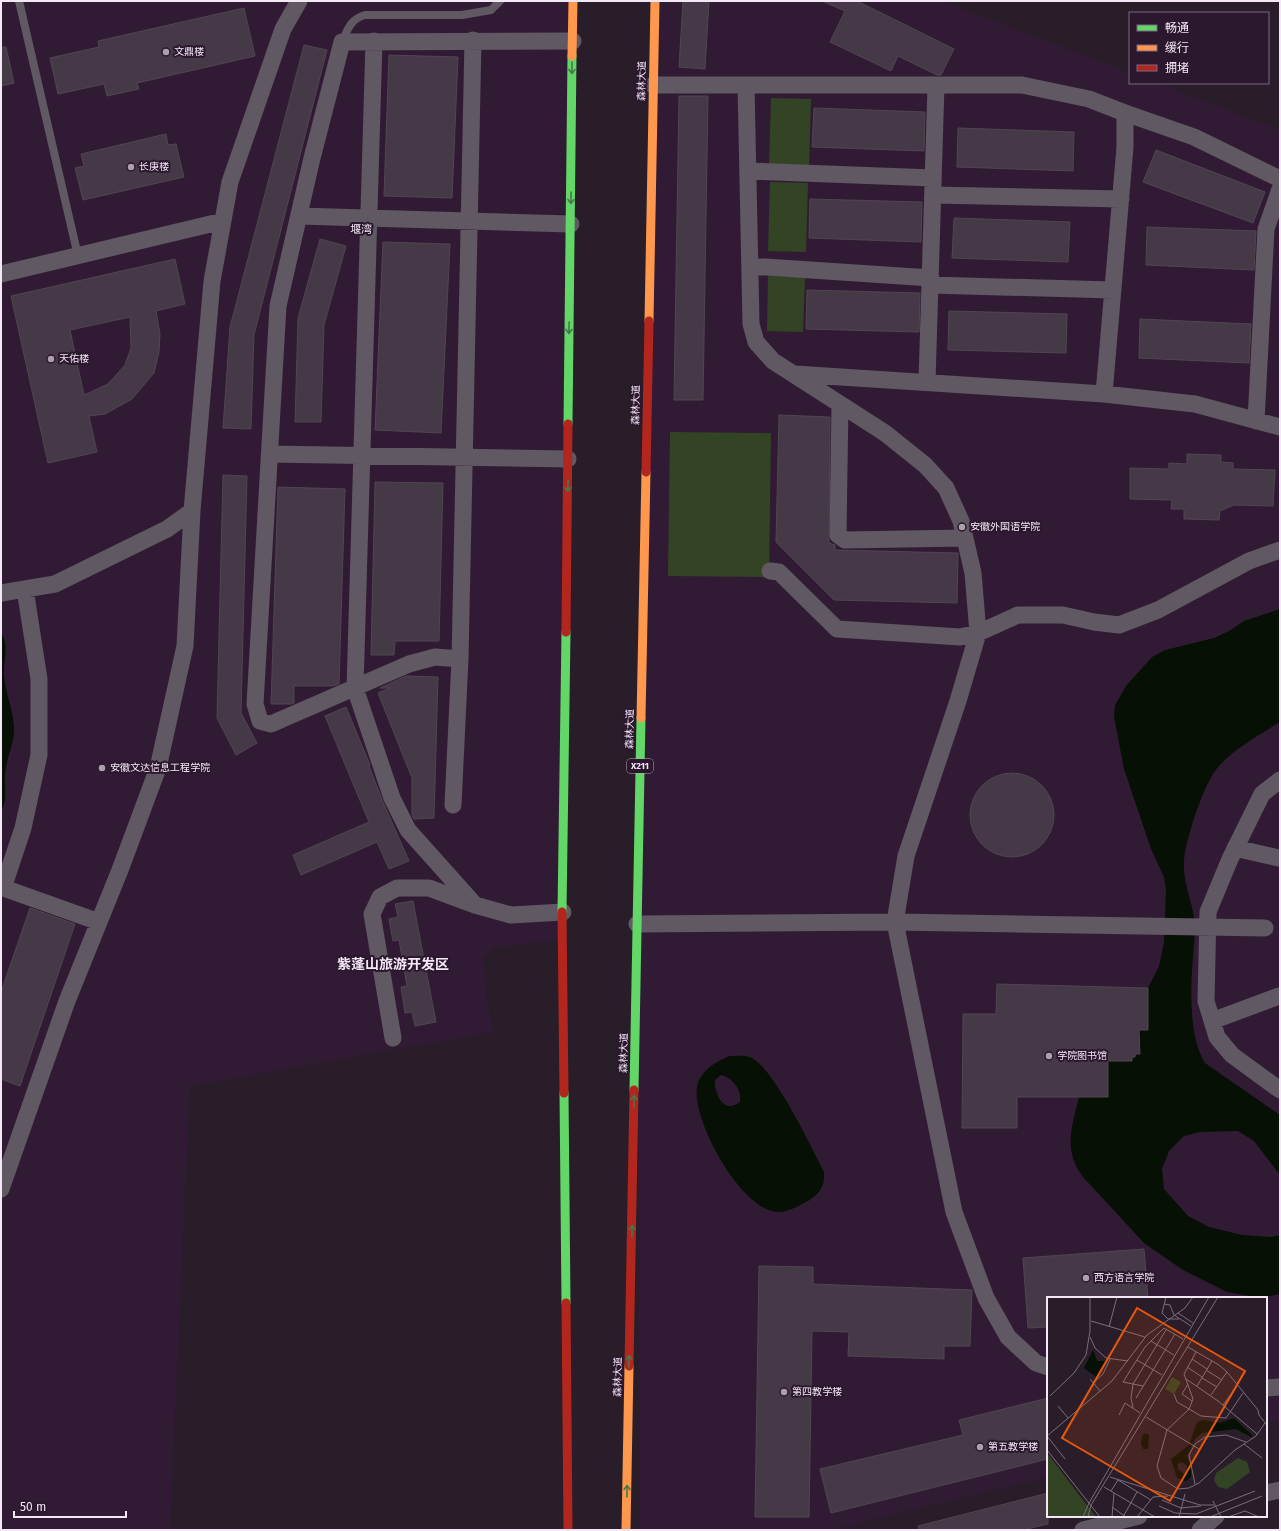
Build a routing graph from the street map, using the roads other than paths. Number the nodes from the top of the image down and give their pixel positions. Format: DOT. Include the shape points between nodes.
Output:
graph roads {
  1 [pos="19,1"];
  2 [pos="298,1"];
  3 [pos="500,1"];
  4 [pos="573,1"];
  5 [pos="655,1"];
  6 [pos="473,40"];
  7 [pos="573,41"];
  8 [pos="342,42"];
  9 [pos="374,42"];
  10 [pos="653,85"];
  11 [pos="746,85"];
  12 [pos="936,85"];
  13 [pos="1125,113"];
  14 [pos="748,171"];
  15 [pos="933,178"];
  16 [pos="1280,179"];
  17 [pos="1280,189"];
  18 [pos="933,195"];
  19 [pos="1121,198"];
  20 [pos="299,216"];
  21 [pos="369,219"];
  22 [pos="223,221"];
  23 [pos="469,222"];
  24 [pos="571,224"];
  25 [pos="78,256"];
  26 [pos="750,266"];
  27 [pos="1,274"];
  28 [pos="930,281"];
  29 [pos="1113,290"];
  30 [pos="793,374"];
  31 [pos="927,382"];
  32 [pos="1104,394"];
  33 [pos="840,404"];
  34 [pos="1256,421"];
  35 [pos="1280,427"];
  36 [pos="270,454"];
  37 [pos="362,455"];
  38 [pos="464,457"];
  39 [pos="568,459"];
  40 [pos="192,511"];
  41 [pos="965,538"];
  42 [pos="1280,550"];
  43 [pos="770,571"];
  44 [pos="25,589"];
  45 [pos="1,593"];
  46 [pos="978,633"];
  47 [pos="460,659"];
  48 [pos="355,688"];
  49 [pos="1280,780"];
  50 [pos="453,805"];
  51 [pos="1235,848"];
  52 [pos="1279,858"];
  53 [pos="2,888"];
  54 [pos="475,905"];
  55 [pos="563,912"];
  56 [pos="99,922"];
  57 [pos="895,922"];
  58 [pos="638,924"];
  59 [pos="1204,928"];
  60 [pos="1265,928"];
  61 [pos="1279,996"];
  62 [pos="1212,1021"];
  63 [pos="393,1038"];
  64 [pos="1280,1090"];
  65 [pos="1,1189"];
  66 [pos="1047,1367"];
  67 [pos="1280,1387"];
  68 [pos="1267,1388"];
  69 [pos="1280,1490"];
  70 [pos="1267,1493"];
  71 [pos="1135,1517"];
  72 [pos="1215,1517"];
  73 [pos="568,1530"];
  74 [pos="626,1530"];
  75 [pos="1083,1530"];
  76 [pos="1200,1530"];
  1 -- 25 [label="lane"];
  2 -- 22 [label="street" via="283,29 230,182"];
  3 -- 8 [label="lane" via="491,10 462,15 366,15 351,22"];
  4 -- 7 [label="main road"];
  5 -- 10 [label="main road, 森林大道 / X211"];
  6 -- 7 [label="street"];
  6 -- 9 [label="street"];
  6 -- 23 [label="street"];
  7 -- 24 [label="main road, one-way"];
  8 -- 9 [label="street"];
  8 -- 20 [label="street"];
  9 -- 21 [label="street"];
  10 -- 11 [label="street"];
  10 -- 58 [label="main road, 森林大道 / X211"];
  11 -- 12 [label="street"];
  11 -- 14 [label="street"];
  12 -- 13 [label="street" via="1022,85 1089,99"];
  12 -- 15 [label="street"];
  13 -- 16 [label="street" via="1194,137"];
  13 -- 19 [label="street"];
  14 -- 15 [label="street"];
  14 -- 26 [label="street"];
  15 -- 18 [label="street"];
  17 -- 34 [label="street" via="1266,229"];
  18 -- 19 [label="street"];
  18 -- 28 [label="street"];
  19 -- 29 [label="street"];
  20 -- 21 [label="street"];
  20 -- 36 [label="street" via="278,306"];
  21 -- 23 [label="street"];
  21 -- 37 [label="street"];
  22 -- 25 [label="street"];
  22 -- 40 [label="street" via="212,281"];
  23 -- 24 [label="street"];
  23 -- 38 [label="street"];
  24 -- 39 [label="main road, one-way"];
  25 -- 27 [label="street"];
  26 -- 28 [label="street"];
  26 -- 30 [label="street" via="751,324 756,342 773,361"];
  28 -- 29 [label="street"];
  28 -- 31 [label="street"];
  29 -- 32 [label="street"];
  30 -- 31 [label="street"];
  30 -- 33 [label="street"];
  31 -- 32 [label="street"];
  32 -- 34 [label="street" via="1195,404"];
  33 -- 41 [label="street" via="885,433 925,465 946,488 961,521"];
  33 -- 41 [label="street" via="838,535 846,540"];
  34 -- 35 [label="street"];
  36 -- 37 [label="street"];
  36 -- 48 [label="street" via="255,704 260,721 271,724"];
  37 -- 38 [label="street"];
  37 -- 48 [label="street"];
  38 -- 39 [label="street"];
  38 -- 47 [label="street"];
  39 -- 55 [label="main road, one-way"];
  40 -- 44 [label="street" via="167,529 55,584"];
  40 -- 56 [label="street" via="185,646 158,768"];
  41 -- 46 [label="street" via="973,573"];
  42 -- 46 [label="street" via="1249,561 1158,610 1119,625 1063,615 1018,615"];
  43 -- 46 [label="street" via="779,572 837,629 960,637"];
  44 -- 45 [label="street"];
  44 -- 53 [label="street" via="39,679 39,755 23,828"];
  46 -- 57 [label="street" via="906,856"];
  47 -- 48 [label="street" via="435,657 409,664"];
  47 -- 50 [label="street"];
  48 -- 54 [label="street" via="392,798 408,830"];
  49 -- 51 [label="street" via="1262,794"];
  51 -- 52 [label="street"];
  51 -- 59 [label="street" via="1208,912"];
  53 -- 56 [label="street"];
  54 -- 55 [label="street" via="511,915"];
  54 -- 63 [label="street" via="429,888 397,888 380,897 372,914"];
  55 -- 73 [label="main road"];
  56 -- 65 [label="street" via="67,1001"];
  57 -- 58 [label="street"];
  57 -- 59 [label="street"];
  57 -- 66 [label="street" via="954,1212 986,1298 1008,1337 1036,1363"];
  74 -- 58 [label="main road, 森林大道 / X211, one-way"];
  59 -- 60 [label="street"];
  59 -- 62 [label="street" via="1206,1001"];
  61 -- 62 [label="street"];
  62 -- 64 [label="street" via="1217,1037 1232,1055"];
  67 -- 68 [label="street"];
  69 -- 70 [label="street"];
  71 -- 75 [label="street"];
  72 -- 76 [label="street"];
}
